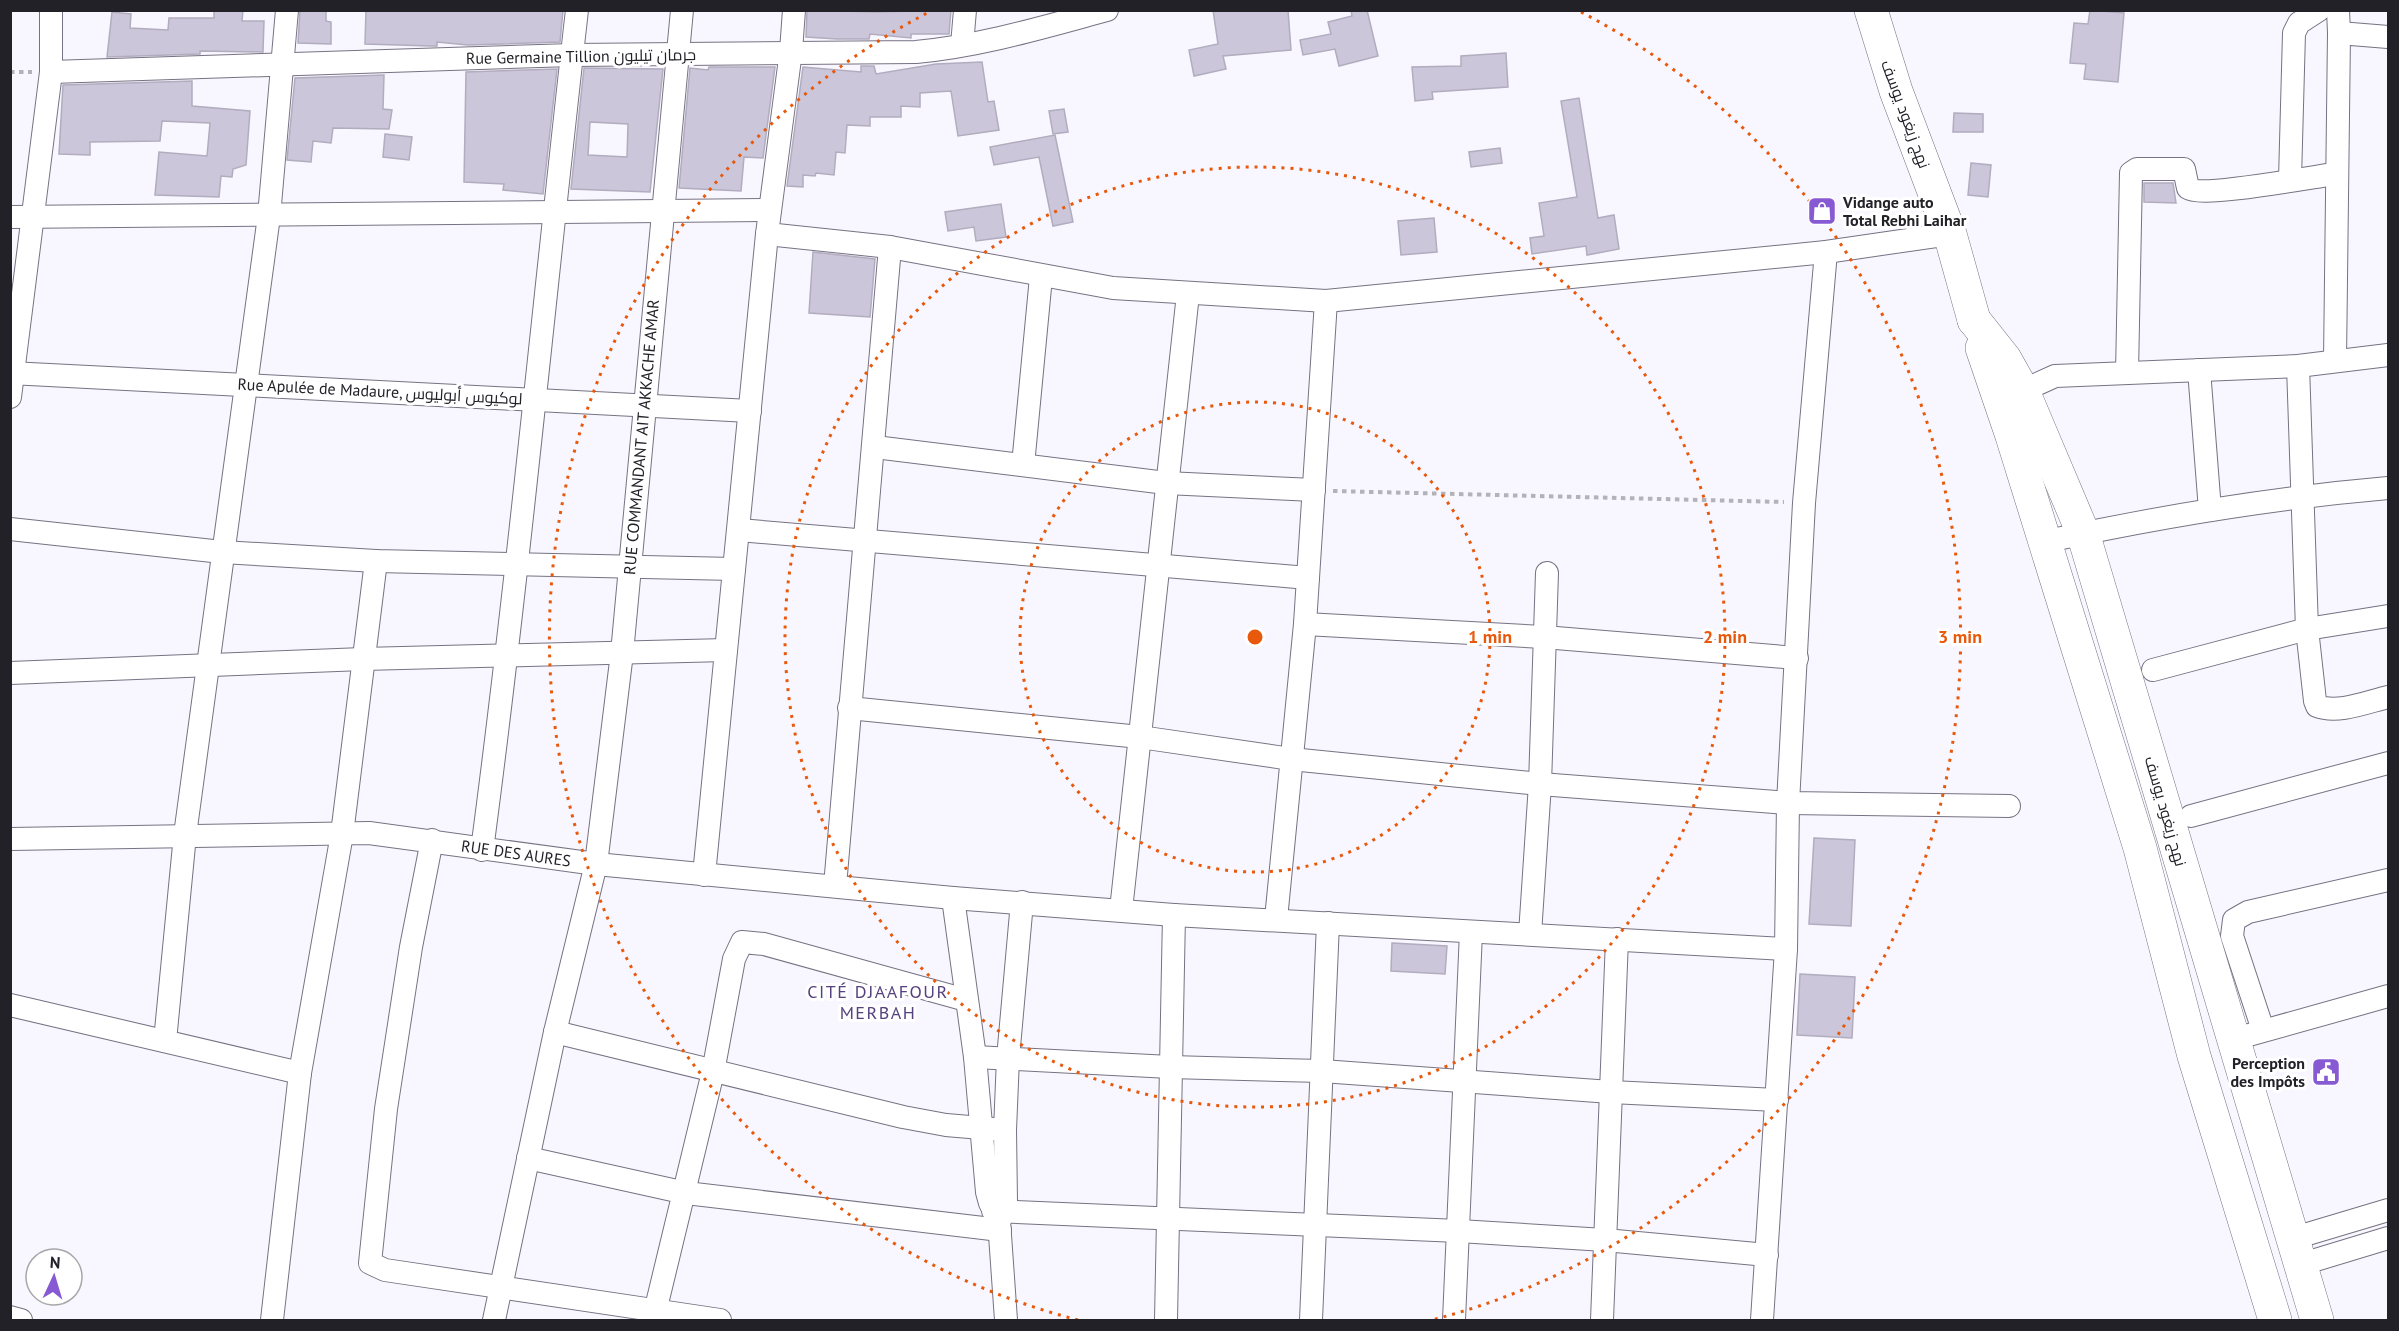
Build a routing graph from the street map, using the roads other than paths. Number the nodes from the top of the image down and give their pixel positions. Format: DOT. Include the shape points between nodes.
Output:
graph roads {
  1 [pos="51,10"];
  2 [pos="287,10"];
  3 [pos="577,10"];
  4 [pos="682,10"];
  5 [pos="794,10"];
  6 [pos="965,10"];
  7 [pos="1107,10"];
  8 [pos="1871,10"];
  9 [pos="2335,15"];
  10 [pos="2388,37"];
  11 [pos="962,45"];
  12 [pos="791,51"];
  13 [pos="679,54"];
  14 [pos="572,55"];
  15 [pos="285,65"];
  16 [pos="51,72"];
  17 [pos="2335,174"];
  18 [pos="2290,179"];
  19 [pos="557,210"];
  20 [pos="770,210"];
  21 [pos="663,211"];
  22 [pos="34,216"];
  23 [pos="269,216"];
  24 [pos="10,217"];
  25 [pos="767,234"];
  26 [pos="1950,234"];
  27 [pos="890,247"];
  28 [pos="1826,252"];
  29 [pos="1041,277"];
  30 [pos="1188,294"];
  31 [pos="1326,301"];
  32 [pos="2388,355"];
  33 [pos="2335,361"];
  34 [pos="2298,366"];
  35 [pos="2199,370"];
  36 [pos="12,373"];
  37 [pos="2127,373"];
  38 [pos="248,384"];
  39 [pos="2011,396"];
  40 [pos="10,397"];
  41 [pos="533,398"];
  42 [pos="643,403"];
  43 [pos="750,411"];
  44 [pos="875,447"];
  45 [pos="1023,465"];
  46 [pos="1166,483"];
  47 [pos="2388,488"];
  48 [pos="1314,490"];
  49 [pos="2304,495"];
  50 [pos="2210,510"];
  51 [pos="10,530"];
  52 [pos="739,530"];
  53 [pos="2083,533"];
  54 [pos="866,539"];
  55 [pos="2043,542"];
  56 [pos="222,552"];
  57 [pos="376,561"];
  58 [pos="516,564"];
  59 [pos="1158,566"];
  60 [pos="629,567"];
  61 [pos="734,569"];
  62 [pos="1547,573"];
  63 [pos="1308,578"];
  64 [pos="2388,616"];
  65 [pos="1305,624"];
  66 [pos="2307,629"];
  67 [pos="1544,637"];
  68 [pos="726,650"];
  69 [pos="621,653"];
  70 [pos="507,656"];
  71 [pos="1797,658"];
  72 [pos="363,659"];
  73 [pos="208,666"];
  74 [pos="2153,670"];
  75 [pos="10,673"];
  76 [pos="2388,697"];
  77 [pos="849,708"];
  78 [pos="1140,737"];
  79 [pos="1292,759"];
  80 [pos="2388,763"];
  81 [pos="1540,784"];
  82 [pos="1788,803"];
  83 [pos="2009,806"];
  84 [pos="2191,816"];
  85 [pos="342,834"];
  86 [pos="185,835"];
  87 [pos="10,839"];
  88 [pos="432,840"];
  89 [pos="482,850"];
  90 [pos="596,864"];
  91 [pos="704,875"];
  92 [pos="2388,880"];
  93 [pos="836,886"];
  94 [pos="953,898"];
  95 [pos="1022,902"];
  96 [pos="1121,910"];
  97 [pos="1174,915"];
  98 [pos="1276,919"];
  99 [pos="1328,924"];
  100 [pos="1471,932"];
  101 [pos="1530,934"];
  102 [pos="1617,939"];
  103 [pos="1786,949"];
  104 [pos="2388,996"];
  105 [pos="966,1000"];
  106 [pos="10,1005"];
  107 [pos="555,1032"];
  108 [pos="2248,1035"];
  109 [pos="165,1041"];
  110 [pos="975,1057"];
  111 [pos="1008,1058"];
  112 [pos="1170,1067"];
  113 [pos="1322,1071"];
  114 [pos="713,1072"];
  115 [pos="300,1073"];
  116 [pos="1464,1080"];
  117 [pos="1611,1092"];
  118 [pos="1777,1100"];
  119 [pos="980,1128"];
  120 [pos="1005,1130"];
  121 [pos="528,1158"];
  122 [pos="686,1193"];
  123 [pos="2388,1210"];
  124 [pos="999,1218"];
  125 [pos="1168,1219"];
  126 [pos="1316,1223"];
  127 [pos="1459,1231"];
  128 [pos="2388,1238"];
  129 [pos="1605,1240"];
  130 [pos="2295,1252"];
  131 [pos="1767,1255"];
  132 [pos="499,1289"];
  133 [pos="654,1316"];
  134 [pos="10,1317"];
  135 [pos="21,1320"];
  136 [pos="272,1320"];
  137 [pos="494,1320"];
  138 [pos="720,1320"];
  139 [pos="1006,1320"];
  140 [pos="1166,1320"];
  141 [pos="1311,1320"];
  142 [pos="1454,1320"];
  143 [pos="1602,1320"];
  144 [pos="1761,1320"];
  145 [pos="2275,1320"];
  146 [pos="2317,1320"];
  1 -- 16 [label="street"];
  2 -- 15 [label="street"];
  3 -- 14 [label="street"];
  4 -- 13 [label="street, RUE COMMANDANT AIT AKKACHE AMAR"];
  5 -- 12 [label="street"];
  6 -- 11 [label="street"];
  7 -- 11 [label="street, Rue Germaine Tillion جرمان تيليون"];
  8 -- 26 [label="main road, نهج زيغود يوسف" via="1896,91"];
  9 -- 10 [label="street"];
  9 -- 17 [label="street"];
  9 -- 18 [label="street" via="2300,23 2294,33"];
  11 -- 12 [label="street, Rue Germaine Tillion جرمان تيليون" via="916,52"];
  12 -- 13 [label="street, Rue Germaine Tillion جرمان تيليون"];
  12 -- 20 [label="street"];
  13 -- 14 [label="street, Rue Germaine Tillion جرمان تيليون"];
  13 -- 21 [label="street, RUE COMMANDANT AIT AKKACHE AMAR"];
  14 -- 15 [label="street, Rue Germaine Tillion جرمان تيليون"];
  14 -- 19 [label="street"];
  15 -- 16 [label="street, Rue Germaine Tillion جرمان تيليون"];
  15 -- 23 [label="street"];
  16 -- 22 [label="street"];
  17 -- 18 [label="street"];
  17 -- 33 [label="street"];
  18 -- 37 [label="street" via="2239,189 2195,191 2188,188 2184,169 2137,169 2131,173"];
  19 -- 21 [label="street"];
  19 -- 23 [label="street"];
  19 -- 41 [label="street"];
  20 -- 21 [label="street"];
  20 -- 25 [label="street"];
  21 -- 42 [label="street, RUE COMMANDANT AIT AKKACHE AMAR"];
  22 -- 23 [label="street"];
  22 -- 24 [label="street"];
  22 -- 36 [label="street"];
  23 -- 38 [label="street"];
  25 -- 27 [label="street"];
  25 -- 43 [label="street"];
  26 -- 28 [label="street"];
  26 -- 39 [label="main road, نهج زيغود يوسف" via="1974,320 2005,358"];
  27 -- 29 [label="street"];
  27 -- 44 [label="street"];
  28 -- 31 [label="street"];
  28 -- 71 [label="street" via="1804,503"];
  29 -- 30 [label="street"];
  29 -- 45 [label="street"];
  30 -- 31 [label="street"];
  30 -- 46 [label="street"];
  31 -- 48 [label="street"];
  32 -- 33 [label="street"];
  33 -- 34 [label="street"];
  34 -- 35 [label="street"];
  34 -- 49 [label="street"];
  35 -- 37 [label="street"];
  35 -- 50 [label="street"];
  36 -- 38 [label="street, Rue Apulée de Madaure, لوكيوس أبوليوس"];
  36 -- 40 [label="street"];
  37 -- 39 [label="street" via="2055,376"];
  38 -- 41 [label="street, Rue Apulée de Madaure, لوكيوس أبوليوس"];
  38 -- 56 [label="street"];
  39 -- 53 [label="main road, نهج زيغود يوسف"];
  39 -- 55 [label="main road, نهج زيغود يوسف"];
  41 -- 42 [label="street, Rue Apulée de Madaure, لوكيوس أبوليوس"];
  41 -- 58 [label="street"];
  42 -- 43 [label="street, Rue Apulée de Madaure, لوكيوس أبوليوس"];
  42 -- 60 [label="street, RUE COMMANDANT AIT AKKACHE AMAR"];
  43 -- 52 [label="street"];
  44 -- 45 [label="street"];
  44 -- 54 [label="street"];
  45 -- 46 [label="street"];
  46 -- 48 [label="street"];
  46 -- 59 [label="street"];
  47 -- 49 [label="street"];
  48 -- 63 [label="street"];
  49 -- 50 [label="street"];
  49 -- 66 [label="street"];
  50 -- 53 [label="street"];
  51 -- 56 [label="street"];
  52 -- 54 [label="street"];
  52 -- 61 [label="street"];
  53 -- 55 [label="street"];
  53 -- 108 [label="main road, نهج زيغود يوسف"];
  54 -- 59 [label="street"];
  54 -- 77 [label="street"];
  55 -- 145 [label="main road, نهج زيغود يوسف" via="2140,848 2194,1056"];
  56 -- 57 [label="street"];
  56 -- 73 [label="street"];
  57 -- 58 [label="street"];
  57 -- 72 [label="street"];
  58 -- 60 [label="street"];
  58 -- 70 [label="street"];
  59 -- 63 [label="street"];
  59 -- 78 [label="street"];
  60 -- 61 [label="street"];
  60 -- 69 [label="street, RUE COMMANDANT AIT AKKACHE AMAR"];
  61 -- 68 [label="street"];
  62 -- 67 [label="street"];
  63 -- 65 [label="street"];
  64 -- 66 [label="street"];
  65 -- 67 [label="street"];
  65 -- 79 [label="street"];
  66 -- 74 [label="street"];
  66 -- 76 [label="street" via="2317,706 2348,707"];
  67 -- 71 [label="street"];
  67 -- 81 [label="street"];
  68 -- 69 [label="street"];
  68 -- 91 [label="street"];
  69 -- 70 [label="street"];
  69 -- 90 [label="street, RUE COMMANDANT AIT AKKACHE AMAR"];
  70 -- 72 [label="street"];
  70 -- 89 [label="street"];
  71 -- 82 [label="street"];
  72 -- 73 [label="street"];
  72 -- 85 [label="street"];
  73 -- 75 [label="street"];
  73 -- 86 [label="street"];
  77 -- 78 [label="street"];
  77 -- 93 [label="street"];
  78 -- 79 [label="street"];
  78 -- 96 [label="street"];
  79 -- 81 [label="street"];
  79 -- 98 [label="street"];
  80 -- 84 [label="street"];
  81 -- 82 [label="street"];
  81 -- 101 [label="street"];
  82 -- 83 [label="street"];
  82 -- 103 [label="street"];
  85 -- 86 [label="street, RUE DES AURES"];
  85 -- 88 [label="street, RUE DES AURES" via="389,834"];
  85 -- 115 [label="street"];
  86 -- 87 [label="street, RUE DES AURES"];
  86 -- 109 [label="street"];
  88 -- 89 [label="street, RUE DES AURES"];
  88 -- 132 [label="street" via="386,1109 370,1263 385,1270"];
  89 -- 90 [label="street, RUE DES AURES"];
  90 -- 91 [label="street, RUE DES AURES"];
  90 -- 107 [label="street, RUE COMMANDANT AIT AKKACHE AMAR"];
  91 -- 93 [label="street, RUE DES AURES"];
  92 -- 108 [label="street" via="2248,912 2234,920 2232,936"];
  93 -- 94 [label="street, RUE DES AURES"];
  94 -- 95 [label="street, RUE DES AURES"];
  94 -- 105 [label="street"];
  95 -- 96 [label="street, RUE DES AURES"];
  95 -- 111 [label="street"];
  96 -- 97 [label="street, RUE DES AURES"];
  97 -- 98 [label="street, RUE DES AURES"];
  97 -- 112 [label="street"];
  98 -- 99 [label="street, RUE DES AURES"];
  99 -- 100 [label="street, RUE DES AURES"];
  99 -- 113 [label="street"];
  100 -- 101 [label="street, RUE DES AURES"];
  100 -- 116 [label="street"];
  101 -- 102 [label="street, RUE DES AURES"];
  102 -- 103 [label="street, RUE DES AURES"];
  102 -- 117 [label="street"];
  103 -- 118 [label="street"];
  104 -- 108 [label="street"];
  105 -- 110 [label="street"];
  105 -- 114 [label="street" via="764,944 742,942 734,959"];
  106 -- 109 [label="street"];
  107 -- 114 [label="street"];
  107 -- 121 [label="street, RUE COMMANDANT AIT AKKACHE AMAR"];
  108 -- 130 [label="main road, نهج زيغود يوسف"];
  109 -- 115 [label="street"];
  110 -- 111 [label="street"];
  110 -- 119 [label="street"];
  111 -- 112 [label="street"];
  111 -- 120 [label="street"];
  112 -- 113 [label="street"];
  112 -- 125 [label="street"];
  113 -- 116 [label="street"];
  113 -- 126 [label="street"];
  114 -- 119 [label="street" via="903,1117"];
  114 -- 122 [label="street"];
  115 -- 136 [label="street"];
  116 -- 117 [label="street"];
  116 -- 127 [label="street"];
  117 -- 118 [label="street"];
  117 -- 129 [label="street"];
  118 -- 131 [label="street"];
  119 -- 120 [label="street"];
  119 -- 124 [label="street" via="987,1192"];
  120 -- 124 [label="street"];
  121 -- 122 [label="street"];
  121 -- 132 [label="street, RUE COMMANDANT AIT AKKACHE AMAR"];
  122 -- 124 [label="street"];
  122 -- 133 [label="street"];
  123 -- 130 [label="street"];
  124 -- 125 [label="street"];
  124 -- 139 [label="street"];
  125 -- 126 [label="street"];
  125 -- 140 [label="street"];
  126 -- 127 [label="street"];
  126 -- 141 [label="street"];
  127 -- 129 [label="street"];
  127 -- 142 [label="street"];
  128 -- 130 [label="street"];
  129 -- 131 [label="street"];
  129 -- 143 [label="street"];
  130 -- 146 [label="main road, نهج زيغود يوسف"];
  131 -- 144 [label="street"];
  132 -- 133 [label="street"];
  132 -- 137 [label="street, RUE COMMANDANT AIT AKKACHE AMAR"];
  133 -- 138 [label="street"];
  134 -- 135 [label="street"];
}
